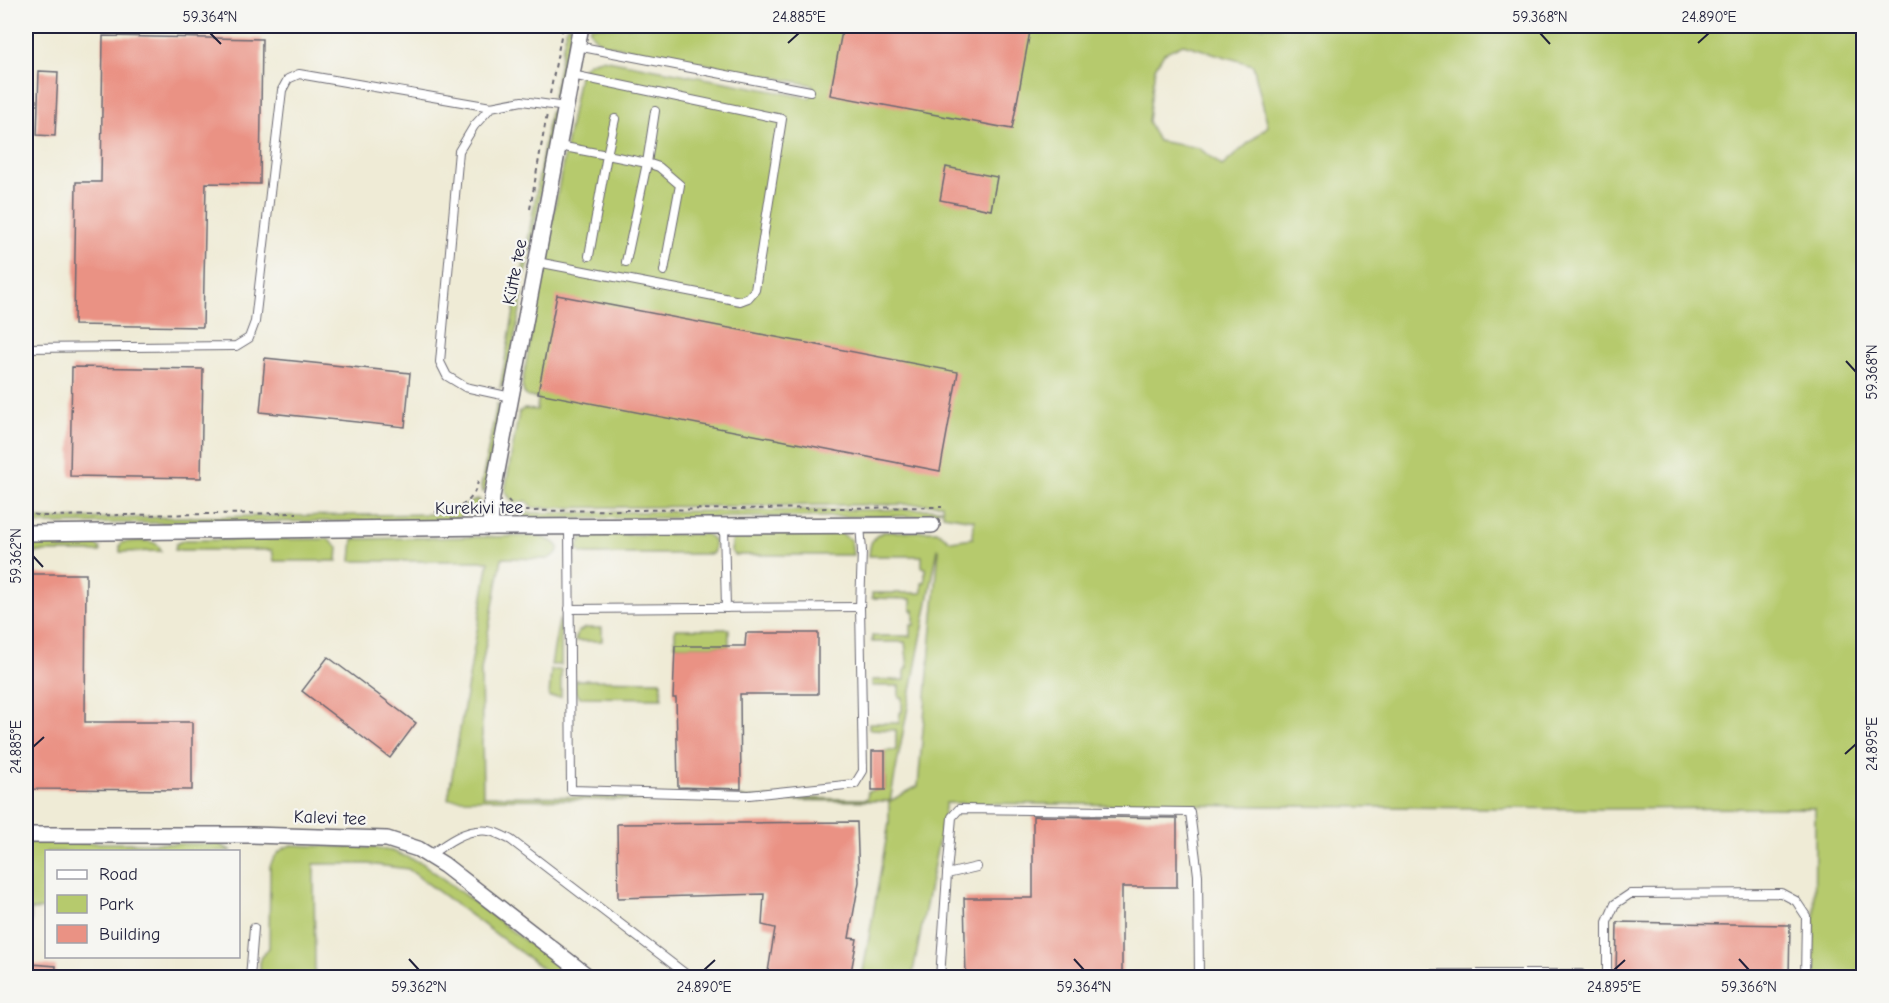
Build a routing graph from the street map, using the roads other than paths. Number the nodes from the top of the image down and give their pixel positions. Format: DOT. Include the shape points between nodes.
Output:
graph roads {
  1 [pos="581,26"];
  2 [pos="577,46"];
  3 [pos="572,75"];
  4 [pos="810,91"];
  5 [pos="491,107"];
  6 [pos="566,107"];
  7 [pos="655,111"];
  8 [pos="615,119"];
  9 [pos="558,146"];
  10 [pos="608,155"];
  11 [pos="647,163"];
  12 [pos="589,256"];
  13 [pos="537,262"];
  14 [pos="626,262"];
  15 [pos="664,271"];
  16 [pos="26,348"];
  17 [pos="511,397"];
  18 [pos="860,525"];
  19 [pos="932,525"];
  20 [pos="724,526"];
  21 [pos="490,527"];
  22 [pos="568,527"];
  23 [pos="26,533"];
  24 [pos="860,607"];
  25 [pos="726,608"];
  26 [pos="568,609"];
  27 [pos="26,835"];
  28 [pos="429,856"];
  29 [pos="977,867"];
  30 [pos="947,874"];
  31 [pos="254,928"];
  32 [pos="250,978"];
  33 [pos="590,978"];
  34 [pos="691,978"];
  35 [pos="940,978"];
  36 [pos="1199,978"];
  37 [pos="1393,978"];
  38 [pos="1581,978"];
  39 [pos="1607,978"];
  40 [pos="1805,978"];
  1 -- 2 [label="street, Kütte tee"];
  2 -- 3 [label="street, Kütte tee"];
  2 -- 4 [label="lane"];
  3 -- 6 [label="street, Kütte tee"];
  3 -- 13 [label="lane" via="782,118 755,290 740,301"];
  5 -- 6 [label="lane" via="522,101"];
  5 -- 16 [label="lane" via="299,74 288,79 282,90 255,322 249,338 236,346"];
  5 -- 17 [label="lane" via="459,151 440,362 447,376 465,387"];
  6 -- 9 [label="street, Kütte tee"];
  7 -- 11 [label="lane"];
  8 -- 10 [label="lane"];
  9 -- 10 [label="lane"];
  9 -- 13 [label="street, Kütte tee"];
  10 -- 11 [label="lane"];
  10 -- 12 [label="lane"];
  11 -- 14 [label="lane"];
  11 -- 15 [label="lane" via="659,166 680,185"];
  13 -- 17 [label="street, Kütte tee"];
  17 -- 21 [label="street, Kütte tee"];
  18 -- 19 [label="street, Kurekivi tee"];
  18 -- 20 [label="street, Kurekivi tee"];
  18 -- 24 [label="lane"];
  20 -- 22 [label="street, Kurekivi tee"];
  20 -- 25 [label="lane"];
  21 -- 22 [label="street, Kurekivi tee"];
  21 -- 23 [label="street, Kurekivi tee"];
  22 -- 26 [label="lane"];
  24 -- 25 [label="lane"];
  24 -- 26 [label="lane" via="863,771 855,784 749,795 571,790"];
  25 -- 26 [label="lane"];
  27 -- 28 [label="street, Kalevi tee" via="387,839"];
  28 -- 33 [label="street, Kalevi tee"];
  28 -- 34 [label="lane" via="470,832 490,831 512,840"];
  29 -- 30 [label="lane"];
  30 -- 35 [label="lane"];
  30 -- 36 [label="lane" via="952,817 959,809 1190,812 1198,875"];
  31 -- 32 [label="lane"];
  37 -- 38 [label="lane" via="1393,974 1581,974"];
  39 -- 40 [label="lane" via="1607,922 1615,904 1630,894 1770,893 1781,893 1796,901 1806,916"];
}
